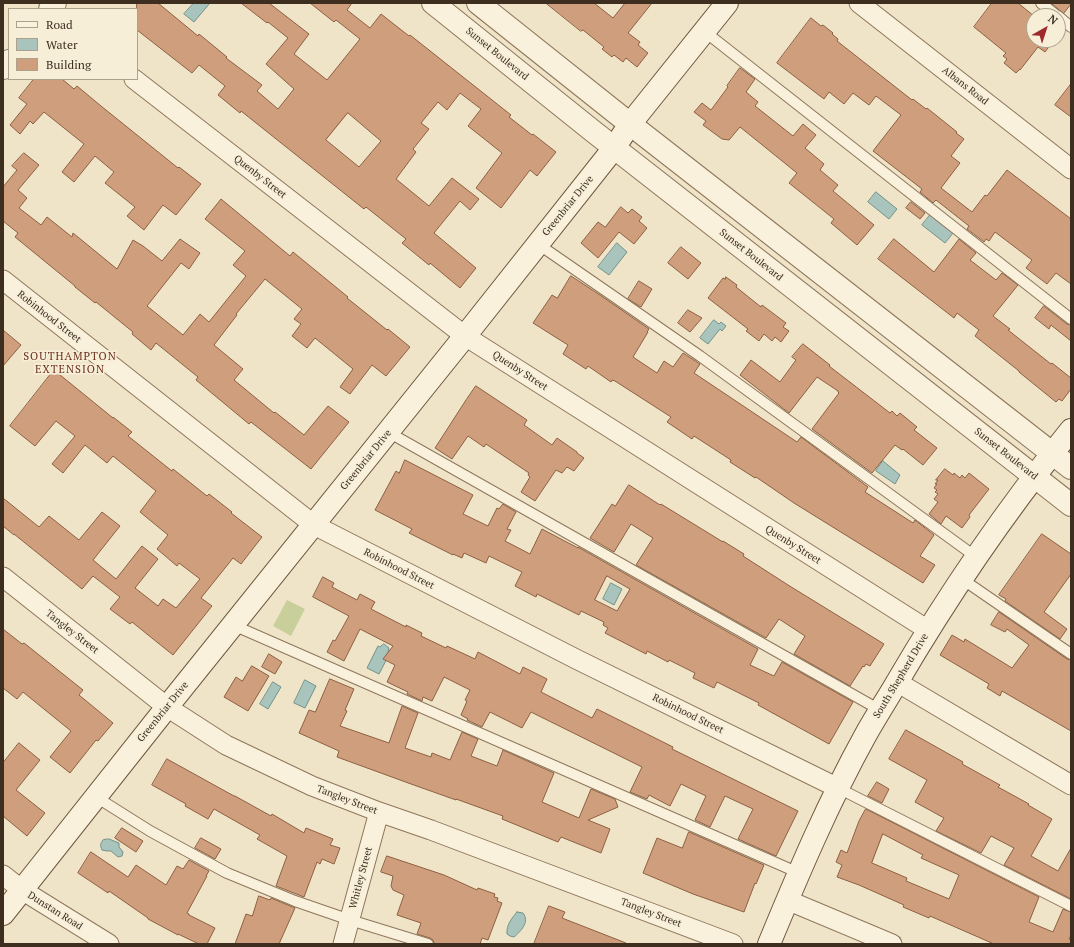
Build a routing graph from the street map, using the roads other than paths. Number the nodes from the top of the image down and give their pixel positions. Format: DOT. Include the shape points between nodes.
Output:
graph roads {
  1 [pos="432,3"];
  2 [pos="478,3"];
  3 [pos="727,3"];
  4 [pos="859,3"];
  5 [pos="704,31"];
  6 [pos="135,80"];
  7 [pos="630,124"];
  8 [pos="614,148"];
  9 [pos="1071,169"];
  10 [pos="538,244"];
  11 [pos="3,280"];
  12 [pos="1071,319"];
  13 [pos="465,336"];
  14 [pos="1071,430"];
  15 [pos="388,432"];
  16 [pos="1052,454"];
  17 [pos="1071,468"];
  18 [pos="1034,476"];
  19 [pos="1071,505"];
  20 [pos="314,525"];
  21 [pos="976,557"];
  22 [pos="3,577"];
  23 [pos="962,579"];
  24 [pos="233,625"];
  25 [pos="928,630"];
  26 [pos="1071,654"];
  27 [pos="897,682"];
  28 [pos="167,706"];
  29 [pos="880,710"];
  30 [pos="1071,785"];
  31 [pos="838,788"];
  32 [pos="96,797"];
  33 [pos="379,812"];
  34 [pos="799,873"];
  35 [pos="3,875"];
  36 [pos="22,890"];
  37 [pos="787,900"];
  38 [pos="1071,906"];
  39 [pos="3,914"];
  40 [pos="350,920"];
  41 [pos="110,944"];
  42 [pos="343,944"];
  43 [pos="428,944"];
  44 [pos="733,944"];
  45 [pos="768,944"];
  46 [pos="892,944"];
  1 -- 8 [label="main road, Sunset Boulevard"];
  2 -- 7 [label="main road"];
  3 -- 5 [label="main road, Greenbriar Drive"];
  4 -- 9 [label="street, Albans Road"];
  5 -- 7 [label="main road, Greenbriar Drive"];
  5 -- 12 [label="lane"];
  6 -- 13 [label="street, Quenby Street"];
  7 -- 8 [label="main road, Greenbriar Drive"];
  7 -- 16 [label="main road"];
  8 -- 10 [label="main road, Greenbriar Drive"];
  8 -- 18 [label="main road, Sunset Boulevard"];
  10 -- 13 [label="main road, Greenbriar Drive"];
  10 -- 21 [label="lane" via="700,356"];
  11 -- 20 [label="street, Robinhood Street"];
  13 -- 15 [label="main road, Greenbriar Drive"];
  13 -- 25 [label="street, Quenby Street"];
  14 -- 16 [label="main road, South Shepherd Drive"];
  15 -- 20 [label="main road, Greenbriar Drive"];
  15 -- 29 [label="lane"];
  16 -- 17 [label="main road"];
  16 -- 18 [label="main road, South Shepherd Drive"];
  18 -- 19 [label="main road, Sunset Boulevard"];
  18 -- 21 [label="main road, South Shepherd Drive"];
  20 -- 24 [label="main road, Greenbriar Drive"];
  20 -- 31 [label="street, Robinhood Street"];
  21 -- 23 [label="main road, South Shepherd Drive"];
  22 -- 28 [label="street, Tangley Street"];
  23 -- 25 [label="main road, South Shepherd Drive"];
  23 -- 26 [label="lane"];
  24 -- 28 [label="main road, Greenbriar Drive"];
  24 -- 34 [label="lane"];
  25 -- 27 [label="main road, South Shepherd Drive"];
  27 -- 29 [label="main road, South Shepherd Drive"];
  27 -- 30 [label="street"];
  28 -- 32 [label="main road, Greenbriar Drive"];
  28 -- 33 [label="street, Tangley Street" via="226,745 312,786"];
  29 -- 31 [label="main road, South Shepherd Drive"];
  31 -- 34 [label="main road, South Shepherd Drive"];
  31 -- 38 [label="lane"];
  32 -- 36 [label="main road, Greenbriar Drive"];
  32 -- 40 [label="lane" via="150,831 227,873 294,901"];
  33 -- 40 [label="street, Whitley Street"];
  33 -- 44 [label="street, Tangley Street"];
  34 -- 37 [label="main road, South Shepherd Drive"];
  35 -- 36 [label="street, Dunstan Road"];
  36 -- 39 [label="main road, Greenbriar Drive"];
  36 -- 41 [label="street, Dunstan Road"];
  37 -- 45 [label="main road, South Shepherd Drive"];
  37 -- 46 [label="street"];
  40 -- 42 [label="street, Whitley Street"];
  40 -- 43 [label="lane"];
}
